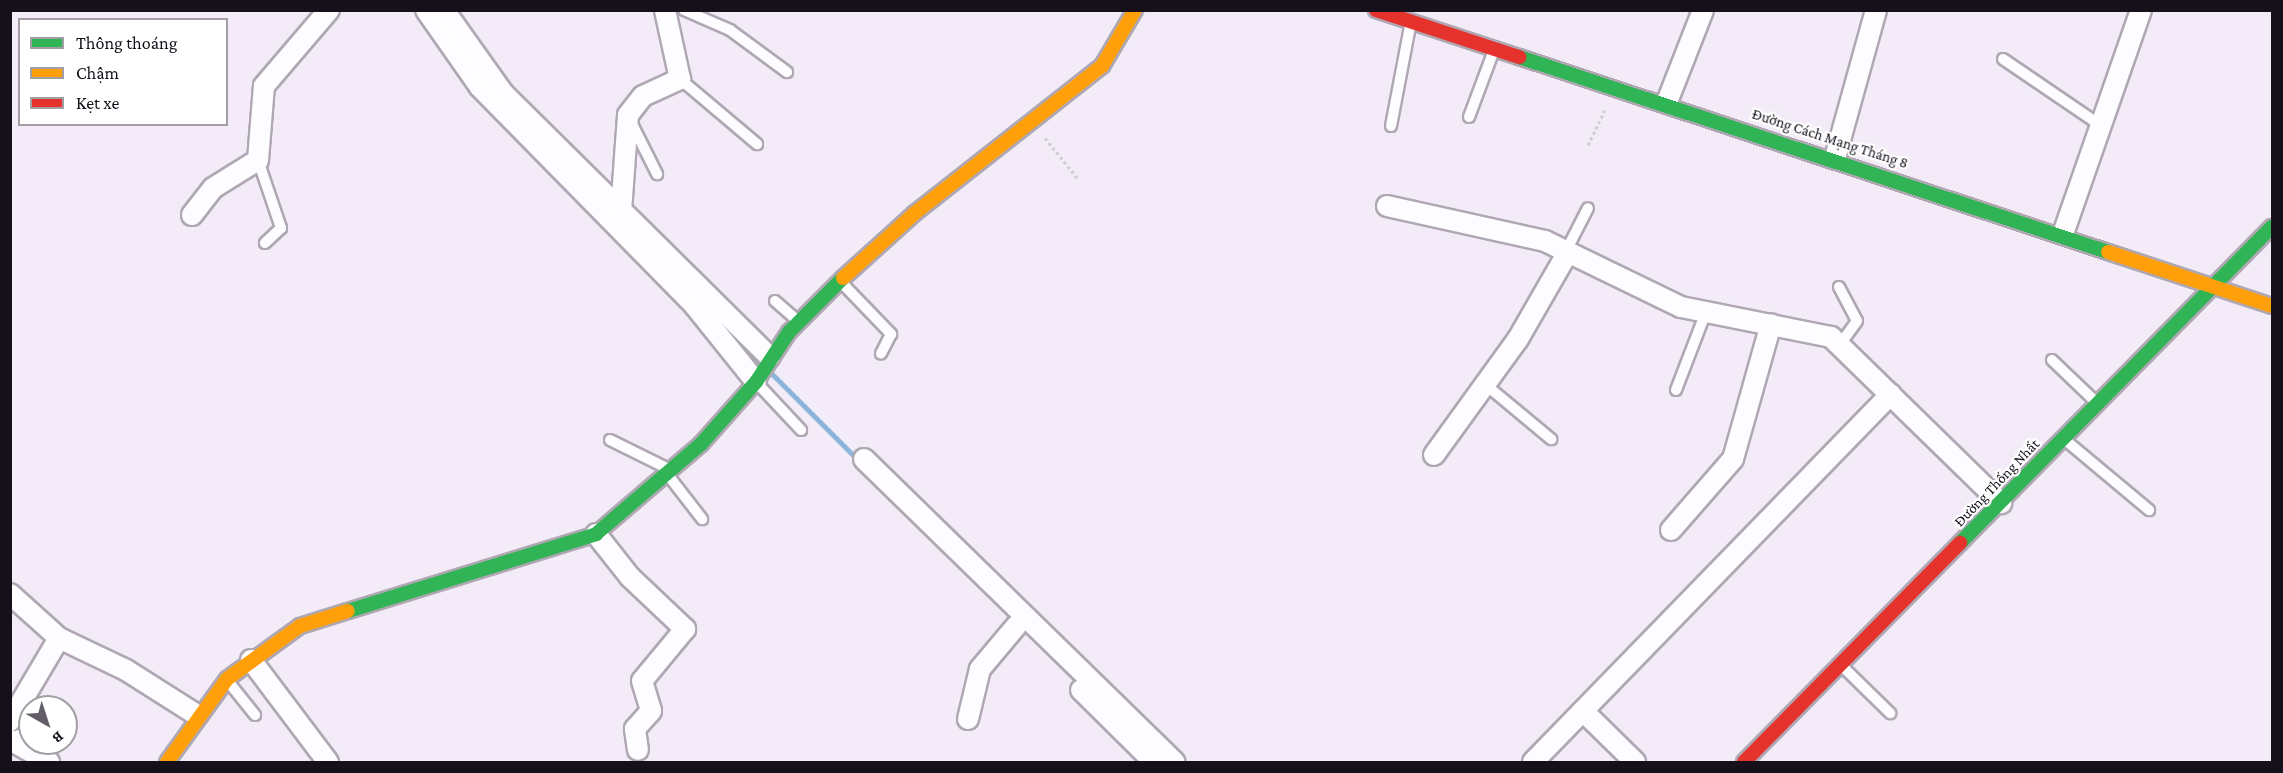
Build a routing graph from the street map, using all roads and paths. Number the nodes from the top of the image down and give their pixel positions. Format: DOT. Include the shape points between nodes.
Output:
graph roads {
  1 [pos="329,10"];
  2 [pos="426,10"];
  3 [pos="444,10"];
  4 [pos="665,10"];
  5 [pos="684,10"];
  6 [pos="1136,10"];
  7 [pos="1376,10"];
  8 [pos="1703,10"];
  9 [pos="1876,10"];
  10 [pos="2141,10"];
  11 [pos="1411,21"];
  12 [pos="1495,48"];
  13 [pos="2003,59"];
  14 [pos="787,72"];
  15 [pos="680,79"];
  16 [pos="1617,87"];
  17 [pos="1667,102"];
  18 [pos="628,115"];
  19 [pos="1469,117"];
  20 [pos="1033,122"];
  21 [pos="1391,126"];
  22 [pos="2104,128"];
  23 [pos="757,144"];
  24 [pos="1588,145"];
  25 [pos="1834,158"];
  26 [pos="258,160"];
  27 [pos="657,174"];
  28 [pos="1079,180"];
  29 [pos="1387,206"];
  30 [pos="1588,208"];
  31 [pos="621,211"];
  32 [pos="192,214"];
  33 [pos="2272,226"];
  34 [pos="2063,234"];
  35 [pos="265,243"];
  36 [pos="1567,252"];
  37 [pos="840,280"];
  38 [pos="1839,287"];
  39 [pos="2213,287"];
  40 [pos="775,301"];
  41 [pos="2272,306"];
  42 [pos="1706,312"];
  43 [pos="800,323"];
  44 [pos="1771,324"];
  45 [pos="1840,344"];
  46 [pos="881,354"];
  47 [pos="769,359"];
  48 [pos="2052,360"];
  49 [pos="758,379"];
  50 [pos="1486,385"];
  51 [pos="1676,390"];
  52 [pos="1891,394"];
  53 [pos="2097,403"];
  54 [pos="801,430"];
  55 [pos="2063,438"];
  56 [pos="1551,439"];
  57 [pos="610,440"];
  58 [pos="1434,455"];
  59 [pos="670,473"];
  60 [pos="2001,503"];
  61 [pos="2149,510"];
  62 [pos="702,519"];
  63 [pos="1671,530"];
  64 [pos="596,534"];
  65 [pos="10,594"];
  66 [pos="1017,625"];
  67 [pos="59,638"];
  68 [pos="252,660"];
  69 [pos="1841,665"];
  70 [pos="227,679"];
  71 [pos="1583,711"];
  72 [pos="1890,713"];
  73 [pos="196,715"];
  74 [pos="255,715"];
  75 [pos="968,719"];
  76 [pos="10,721"];
  77 [pos="638,750"];
  78 [pos="167,762"];
  79 [pos="328,762"];
  80 [pos="1154,762"];
  81 [pos="1174,762"];
  82 [pos="1533,762"];
  83 [pos="1635,762"];
  84 [pos="1744,762"];
  1 -- 26 [label="street" via="264,86"];
  2 -- 49 [label="street" via="480,87 695,306"];
  3 -- 31 [label="street" via="503,93"];
  4 -- 15 [label="street"];
  5 -- 14 [label="lane" via="730,30"];
  6 -- 20 [label="street" via="1101,66"];
  7 -- 11 [label="street, Đường Cách Mạng Tháng 8"];
  8 -- 17 [label="street"];
  9 -- 25 [label="street"];
  10 -- 22 [label="street"];
  11 -- 12 [label="street, Đường Cách Mạng Tháng 8"];
  11 -- 21 [label="lane"];
  12 -- 16 [label="street, Đường Cách Mạng Tháng 8"];
  12 -- 19 [label="lane"];
  13 -- 22 [label="lane"];
  15 -- 18 [label="street" via="643,96"];
  15 -- 23 [label="lane"];
  16 -- 17 [label="street, Đường Cách Mạng Tháng 8"];
  16 -- 24 [label="path"];
  17 -- 25 [label="street, Đường Cách Mạng Tháng 8"];
  18 -- 27 [label="lane"];
  18 -- 31 [label="street"];
  20 -- 28 [label="path"];
  20 -- 37 [label="street" via="915,213"];
  22 -- 34 [label="street"];
  25 -- 34 [label="street, Đường Cách Mạng Tháng 8"];
  26 -- 32 [label="street" via="213,188"];
  26 -- 35 [label="lane" via="281,228"];
  29 -- 36 [label="street" via="1531,236"];
  30 -- 36 [label="lane"];
  31 -- 47 [label="street"];
  33 -- 39 [label="street, Đường Thống Nhất"];
  34 -- 39 [label="street, Đường Cách Mạng Tháng 8"];
  36 -- 42 [label="street" via="1664,300"];
  36 -- 50 [label="street"];
  37 -- 43 [label="street"];
  37 -- 46 [label="lane" via="891,334"];
  38 -- 45 [label="lane" via="1857,321"];
  39 -- 41 [label="street, Đường Cách Mạng Tháng 8"];
  39 -- 53 [label="street, Đường Thống Nhất"];
  40 -- 43 [label="lane"];
  42 -- 44 [label="street"];
  42 -- 51 [label="lane"];
  43 -- 47 [label="street"];
  44 -- 45 [label="street" via="1816,332"];
  44 -- 63 [label="street" via="1733,459"];
  45 -- 52 [label="street"];
  47 -- 49 [label="street"];
  48 -- 53 [label="lane"];
  49 -- 54 [label="lane"];
  49 -- 59 [label="street"];
  50 -- 56 [label="lane"];
  50 -- 58 [label="street"];
  52 -- 60 [label="street"];
  52 -- 71 [label="street"];
  53 -- 55 [label="street, Đường Thống Nhất"];
  55 -- 60 [label="street, Đường Thống Nhất"];
  55 -- 61 [label="lane"];
  57 -- 59 [label="lane"];
  59 -- 62 [label="lane"];
  59 -- 64 [label="street"];
  60 -- 69 [label="street, Đường Thống Nhất"];
  64 -- 68 [label="street" via="312,620"];
  64 -- 77 [label="street" via="630,577 684,629 642,681 651,711 635,729"];
  65 -- 67 [label="street"];
  66 -- 75 [label="street" via="980,669"];
  66 -- 80 [label="street"];
  66 -- 81 [label="street" via="859,463"];
  67 -- 73 [label="street" via="126,670"];
  67 -- 76 [label="street"];
  68 -- 70 [label="street"];
  68 -- 79 [label="street"];
  69 -- 72 [label="lane"];
  69 -- 84 [label="street, Đường Thống Nhất"];
  70 -- 73 [label="street"];
  70 -- 74 [label="lane"];
  71 -- 82 [label="street"];
  71 -- 83 [label="street"];
  73 -- 78 [label="street"];
}
